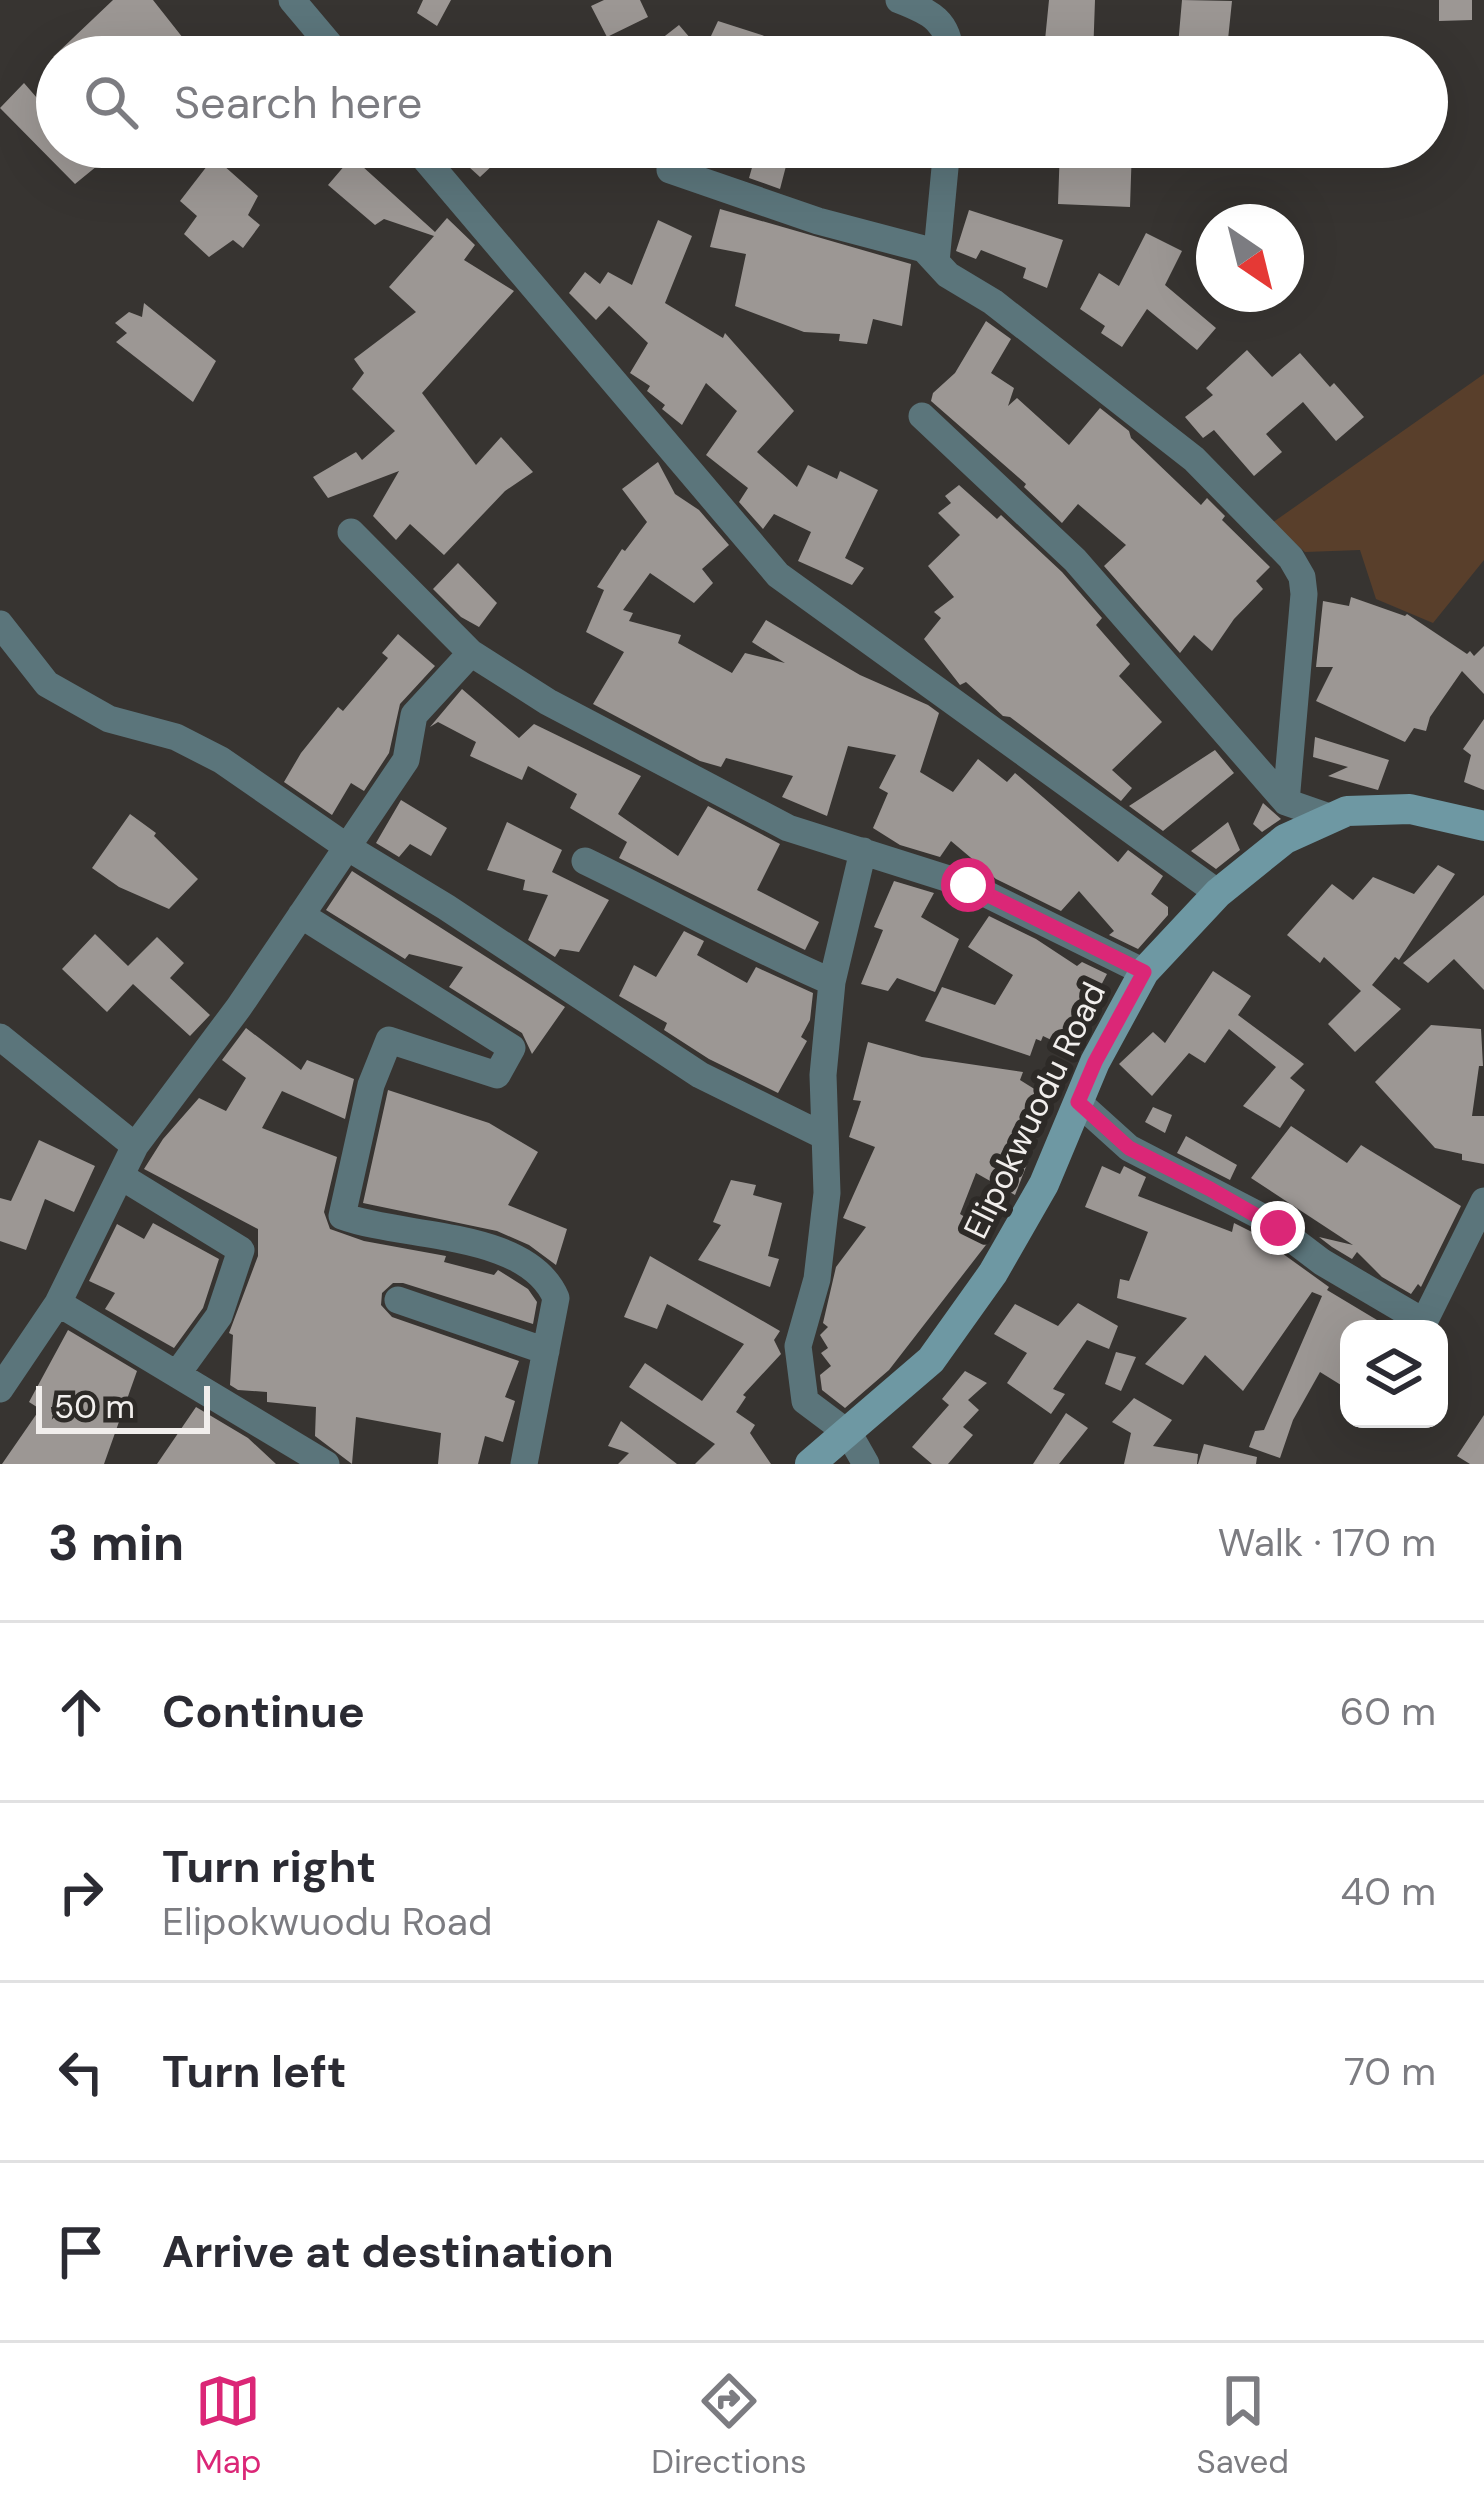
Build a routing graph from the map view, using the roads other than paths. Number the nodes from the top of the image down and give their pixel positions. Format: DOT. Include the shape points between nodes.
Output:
graph roads {
  1 [pos="292,0"];
  2 [pos="899,0"];
  3 [pos="322,36"];
  4 [pos="946,36"];
  5 [pos="433,168"];
  6 [pos="945,168"];
  7 [pos="670,170"];
  8 [pos="936,262"];
  9 [pos="922,416"];
  10 [pos="351,532"];
  11 [pos="0,624"];
  12 [pos="471,653"];
  13 [pos="1286,802"];
  14 [pos="1333,818"];
  15 [pos="1484,826"];
  16 [pos="347,847"];
  17 [pos="863,851"];
  18 [pos="585,862"];
  19 [pos="1218,893"];
  20 [pos="301,915"];
  21 [pos="1144,972"];
  22 [pos="832,982"];
  23 [pos="0,1037"];
  24 [pos="1078,1102"];
  25 [pos="824,1136"];
  26 [pos="135,1146"];
  27 [pos="122,1177"];
  28 [pos="1484,1201"];
  29 [pos="398,1300"];
  30 [pos="58,1303"];
  31 [pos="546,1351"];
  32 [pos="177,1375"];
  33 [pos="0,1389"];
  34 [pos="849,1434"];
  35 [pos="326,1464"];
  36 [pos="524,1464"];
  37 [pos="810,1464"];
  38 [pos="866,1464"];
  1 -- 3 [label="street"];
  2 -- 4 [label="street" via="929,11"];
  5 -- 19 [label="street" via="778,575"];
  6 -- 8 [label="street"];
  7 -- 8 [label="street" via="914,244"];
  8 -- 13 [label="street" via="1194,459 1292,558 1304,594"];
  9 -- 13 [label="street" via="1075,560"];
  10 -- 12 [label="street"];
  11 -- 16 [label="street" via="47,684 109,719 176,737 220,760"];
  12 -- 16 [label="street" via="414,715 406,760"];
  12 -- 17 [label="street" via="788,828"];
  13 -- 14 [label="street"];
  14 -- 15 [label="street, Elipokwuodu Road" via="1410,809"];
  14 -- 19 [label="street, Elipokwuodu Road" via="1285,838"];
  16 -- 20 [label="street"];
  16 -- 25 [label="street" via="700,1075"];
  17 -- 21 [label="street" via="968,885"];
  17 -- 22 [label="street"];
  18 -- 22 [label="street"];
  19 -- 21 [label="street, Elipokwuodu Road"];
  20 -- 26 [label="street"];
  20 -- 31 [label="street" via="512,1048 497,1075 389,1040 342,1216 507,1252 533,1268 556,1298"];
  21 -- 24 [label="street, Elipokwuodu Road"];
  22 -- 25 [label="street"];
  23 -- 26 [label="street"];
  24 -- 28 [label="street" via="1129,1148 1264,1218 1424,1322"];
  24 -- 34 [label="street, Elipokwuodu Road" via="1044,1184 993,1273 931,1360"];
  25 -- 34 [label="street" via="817,1279 798,1346 805,1401"];
  26 -- 27 [label="street"];
  27 -- 30 [label="street"];
  27 -- 32 [label="street" via="241,1250 219,1316"];
  29 -- 31 [label="street"];
  30 -- 32 [label="street"];
  30 -- 33 [label="street"];
  31 -- 36 [label="street"];
  32 -- 35 [label="street"];
  34 -- 37 [label="street, Elipokwuodu Road"];
  34 -- 38 [label="street"];
}
